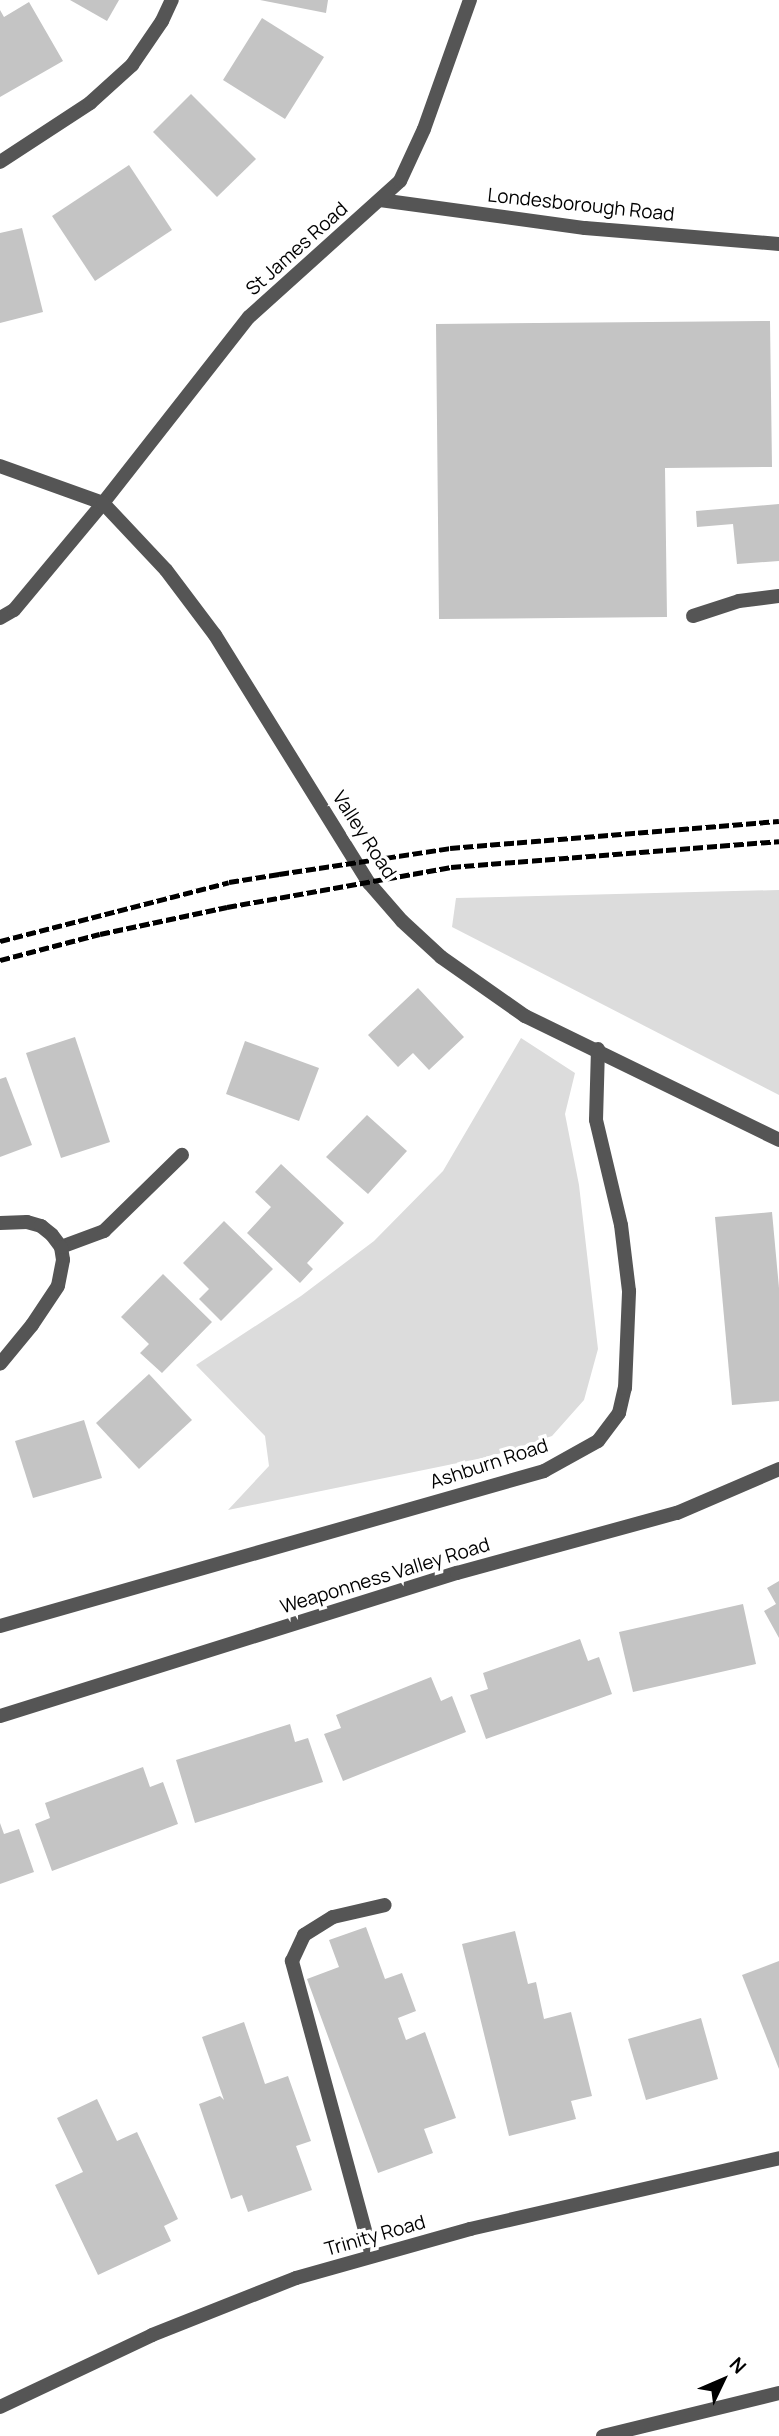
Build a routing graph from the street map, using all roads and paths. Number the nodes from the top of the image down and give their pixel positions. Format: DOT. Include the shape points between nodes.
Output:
graph roads {
  1 [pos="172,0"];
  2 [pos="470,0"];
  3 [pos="0,162"];
  4 [pos="380,200"];
  5 [pos="779,244"];
  6 [pos="0,466"];
  7 [pos="103,503"];
  8 [pos="779,597"];
  9 [pos="693,615"];
  10 [pos="0,618"];
  11 [pos="598,1049"];
  12 [pos="779,1140"];
  13 [pos="182,1155"];
  14 [pos="0,1223"];
  15 [pos="61,1247"];
  16 [pos="0,1364"];
  17 [pos="779,1469"];
  18 [pos="0,1626"];
  19 [pos="0,1716"];
  20 [pos="385,1905"];
  21 [pos="779,2158"];
  22 [pos="372,2256"];
  23 [pos="779,2393"];
  24 [pos="0,2407"];
  25 [pos="603,2436"];
  1 -- 3 [label="street" via="132,65 90,103"];
  2 -- 4 [label="street, St James Road" via="424,129 400,181"];
  4 -- 5 [label="street, Londesborough Road" via="585,228"];
  4 -- 7 [label="street, St James Road" via="249,317"];
  6 -- 7 [label="street, Valley Road"];
  7 -- 10 [label="street, St James Road" via="14,610"];
  7 -- 11 [label="street, Valley Road" via="166,570 215,635 369,883 402,921 441,957 525,1016"];
  8 -- 9 [label="street" via="739,601"];
  11 -- 12 [label="street, Valley Road"];
  11 -- 18 [label="street, Ashburn Road" via="596,1120 621,1225 629,1291 620,1413 598,1441 544,1471"];
  13 -- 15 [label="street" via="104,1230"];
  14 -- 15 [label="street" via="41,1226"];
  15 -- 16 [label="street" via="58,1286"];
  17 -- 19 [label="street, Weaponness Valley Road" via="677,1514 457,1573"];
  20 -- 22 [label="street" via="333,1917 304,1935 292,1961"];
  21 -- 22 [label="street, Trinity Road"];
  22 -- 24 [label="street, Trinity Road" via="296,2278 152,2335"];
  23 -- 25 [label="street"];
}
